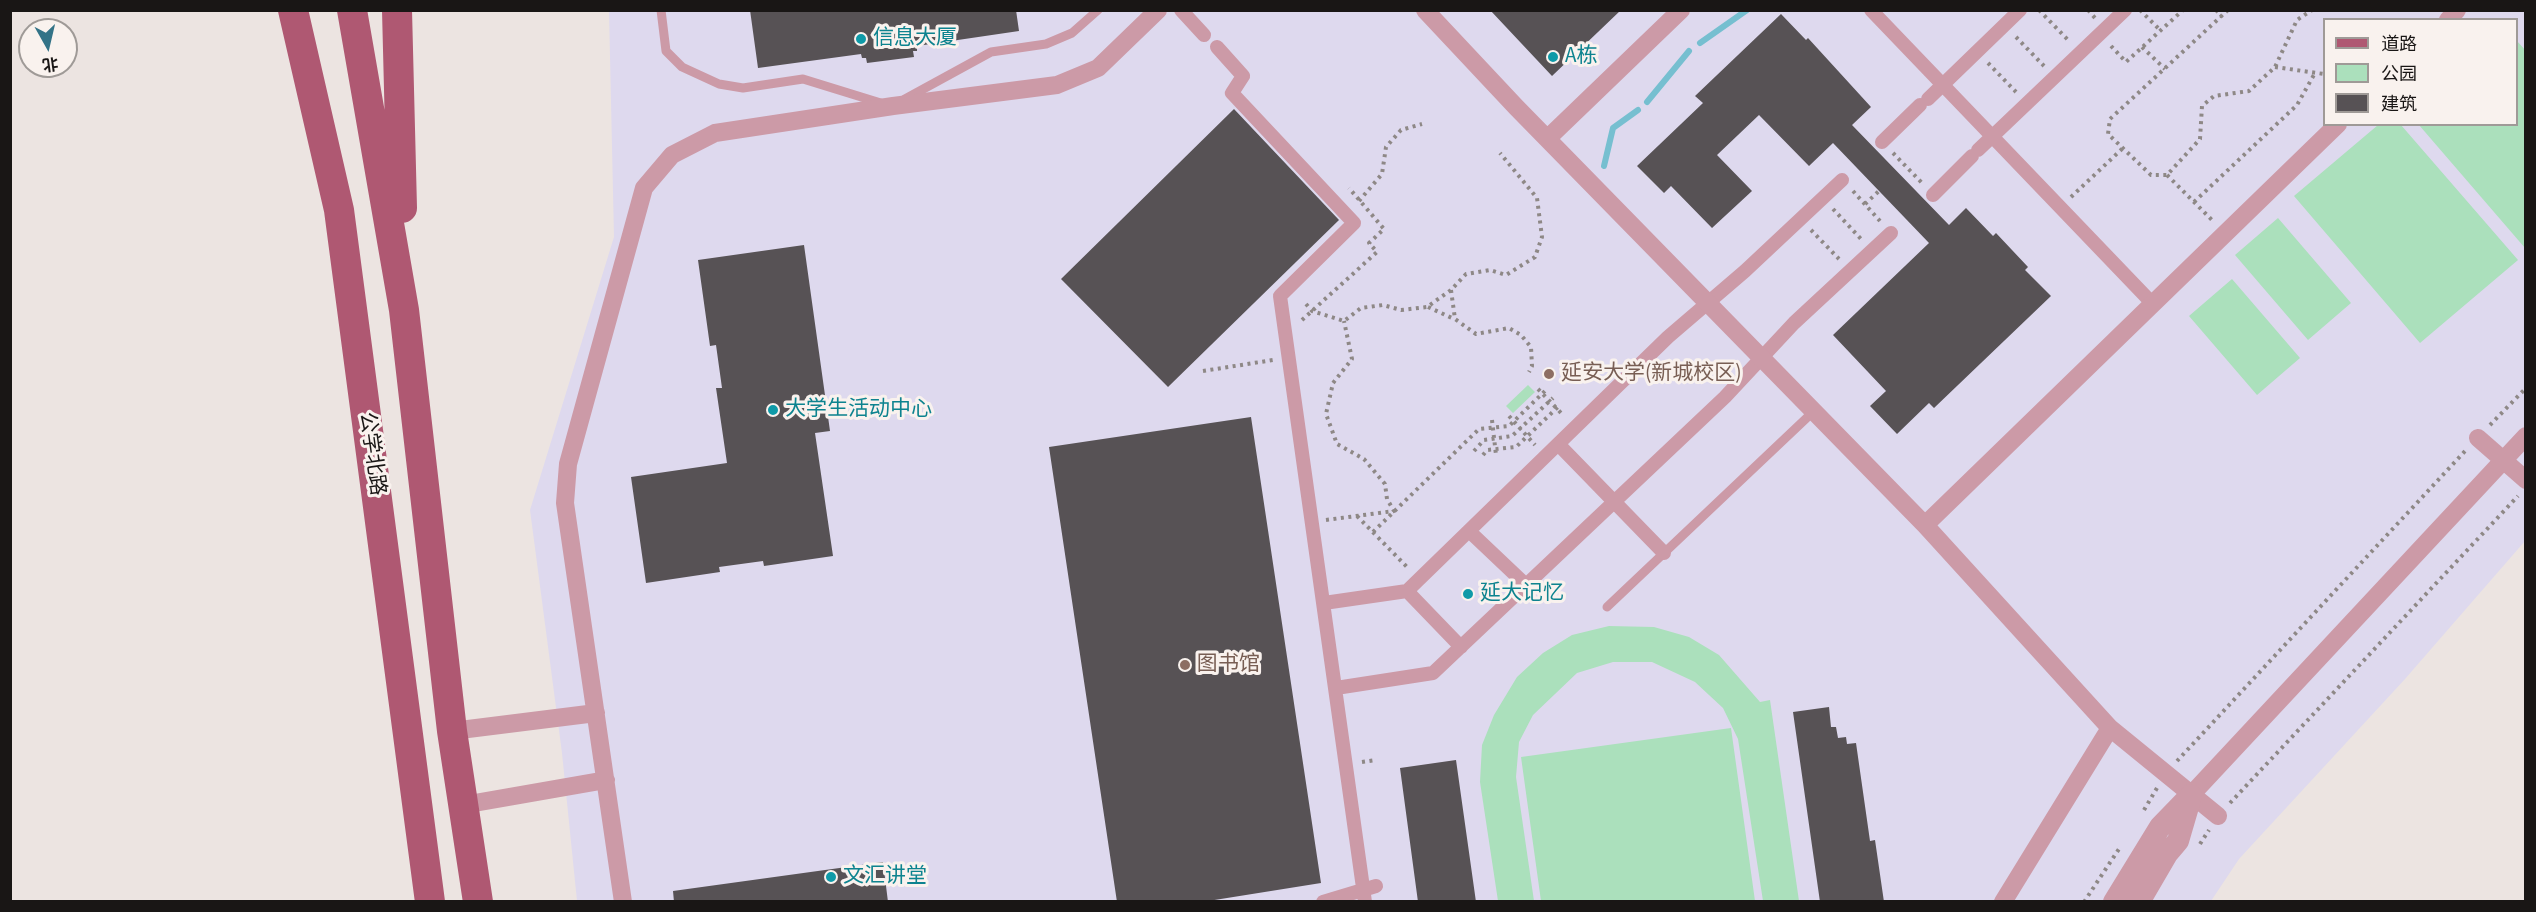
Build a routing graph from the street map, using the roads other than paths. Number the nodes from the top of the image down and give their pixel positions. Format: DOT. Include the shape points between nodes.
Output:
graph roads {
  1 [pos="293,10"];
  2 [pos="352,10"];
  3 [pos="397,10"];
  4 [pos="661,10"];
  5 [pos="1098,10"];
  6 [pos="1158,10"];
  7 [pos="1181,10"];
  8 [pos="1425,10"];
  9 [pos="1681,10"];
  10 [pos="1870,10"];
  11 [pos="2020,10"];
  12 [pos="2125,10"];
  13 [pos="1204,35"];
  14 [pos="1217,47"];
  15 [pos="1942,85"];
  16 [pos="893,106"];
  17 [pos="2336,126"];
  18 [pos="1992,136"];
  19 [pos="1548,138"];
  20 [pos="1882,141"];
  21 [pos="1842,180"];
  22 [pos="1933,195"];
  23 [pos="1891,233"];
  24 [pos="1708,302"];
  25 [pos="2152,303"];
  26 [pos="405,310"];
  27 [pos="1762,358"];
  28 [pos="1814,411"];
  29 [pos="2526,436"];
  30 [pos="2478,438"];
  31 [pos="1558,444"];
  32 [pos="2504,461"];
  33 [pos="2526,480"];
  34 [pos="1614,502"];
  35 [pos="1925,525"];
  36 [pos="1469,531"];
  37 [pos="1664,553"];
  38 [pos="1527,585"];
  39 [pos="1407,591"];
  40 [pos="1324,603"];
  41 [pos="1607,607"];
  42 [pos="1461,647"];
  43 [pos="1336,688"];
  44 [pos="596,713"];
  45 [pos="2110,728"];
  46 [pos="452,731"];
  47 [pos="606,780"];
  48 [pos="2191,795"];
  49 [pos="463,805"];
  50 [pos="2218,816"];
  51 [pos="1368,892"];
  52 [pos="430,902"];
  53 [pos="478,902"];
  54 [pos="622,902"];
  55 [pos="1323,902"];
  56 [pos="2003,902"];
  57 [pos="2114,902"];
  58 [pos="2139,902"];
  1 -- 52 [label="main road, 公学北路" via="339,210"];
  2 -- 26 [label="main road"];
  3 -- 26 [label="main road"];
  4 -- 16 [label="lane" via="666,51 682,67 719,84 743,88 803,79"];
  5 -- 16 [label="lane" via="1072,33 1046,44 991,52"];
  6 -- 16 [label="street" via="1098,68 1057,85"];
  7 -- 13 [label="street"];
  8 -- 19 [label="street"];
  9 -- 19 [label="street"];
  10 -- 15 [label="street"];
  11 -- 15 [label="street"];
  12 -- 18 [label="street"];
  14 -- 40 [label="street" via="1243,76 1232,93 1354,223 1280,296"];
  15 -- 18 [label="street"];
  15 -- 20 [label="street"];
  16 -- 44 [label="street" via="715,133 672,155 644,188 568,464 564,503"];
  17 -- 25 [label="street"];
  18 -- 22 [label="street"];
  18 -- 25 [label="street"];
  19 -- 24 [label="street"];
  21 -- 24 [label="street"];
  23 -- 27 [label="street"];
  24 -- 27 [label="street"];
  24 -- 31 [label="street"];
  25 -- 35 [label="street"];
  26 -- 46 [label="main road"];
  27 -- 28 [label="street"];
  27 -- 34 [label="street"];
  28 -- 35 [label="street"];
  28 -- 37 [label="lane"];
  29 -- 32 [label="street"];
  30 -- 32 [label="street"];
  31 -- 34 [label="street"];
  31 -- 36 [label="street"];
  32 -- 33 [label="street"];
  32 -- 48 [label="street"];
  34 -- 37 [label="street"];
  34 -- 38 [label="street"];
  35 -- 45 [label="street"];
  36 -- 38 [label="street"];
  36 -- 39 [label="street"];
  37 -- 41 [label="lane"];
  38 -- 42 [label="street"];
  39 -- 40 [label="street"];
  39 -- 42 [label="street"];
  40 -- 43 [label="street"];
  42 -- 43 [label="street" via="1433,673"];
  43 -- 51 [label="street"];
  44 -- 46 [label="street"];
  44 -- 47 [label="street"];
  45 -- 48 [label="street"];
  45 -- 56 [label="street"];
  46 -- 49 [label="main road"];
  47 -- 49 [label="street"];
  47 -- 54 [label="street"];
  48 -- 50 [label="street"];
  48 -- 57 [label="street" via="2160,827"];
  48 -- 58 [label="street" via="2178,841"];
  49 -- 53 [label="main road"];
  51 -- 55 [label="street"];
}
